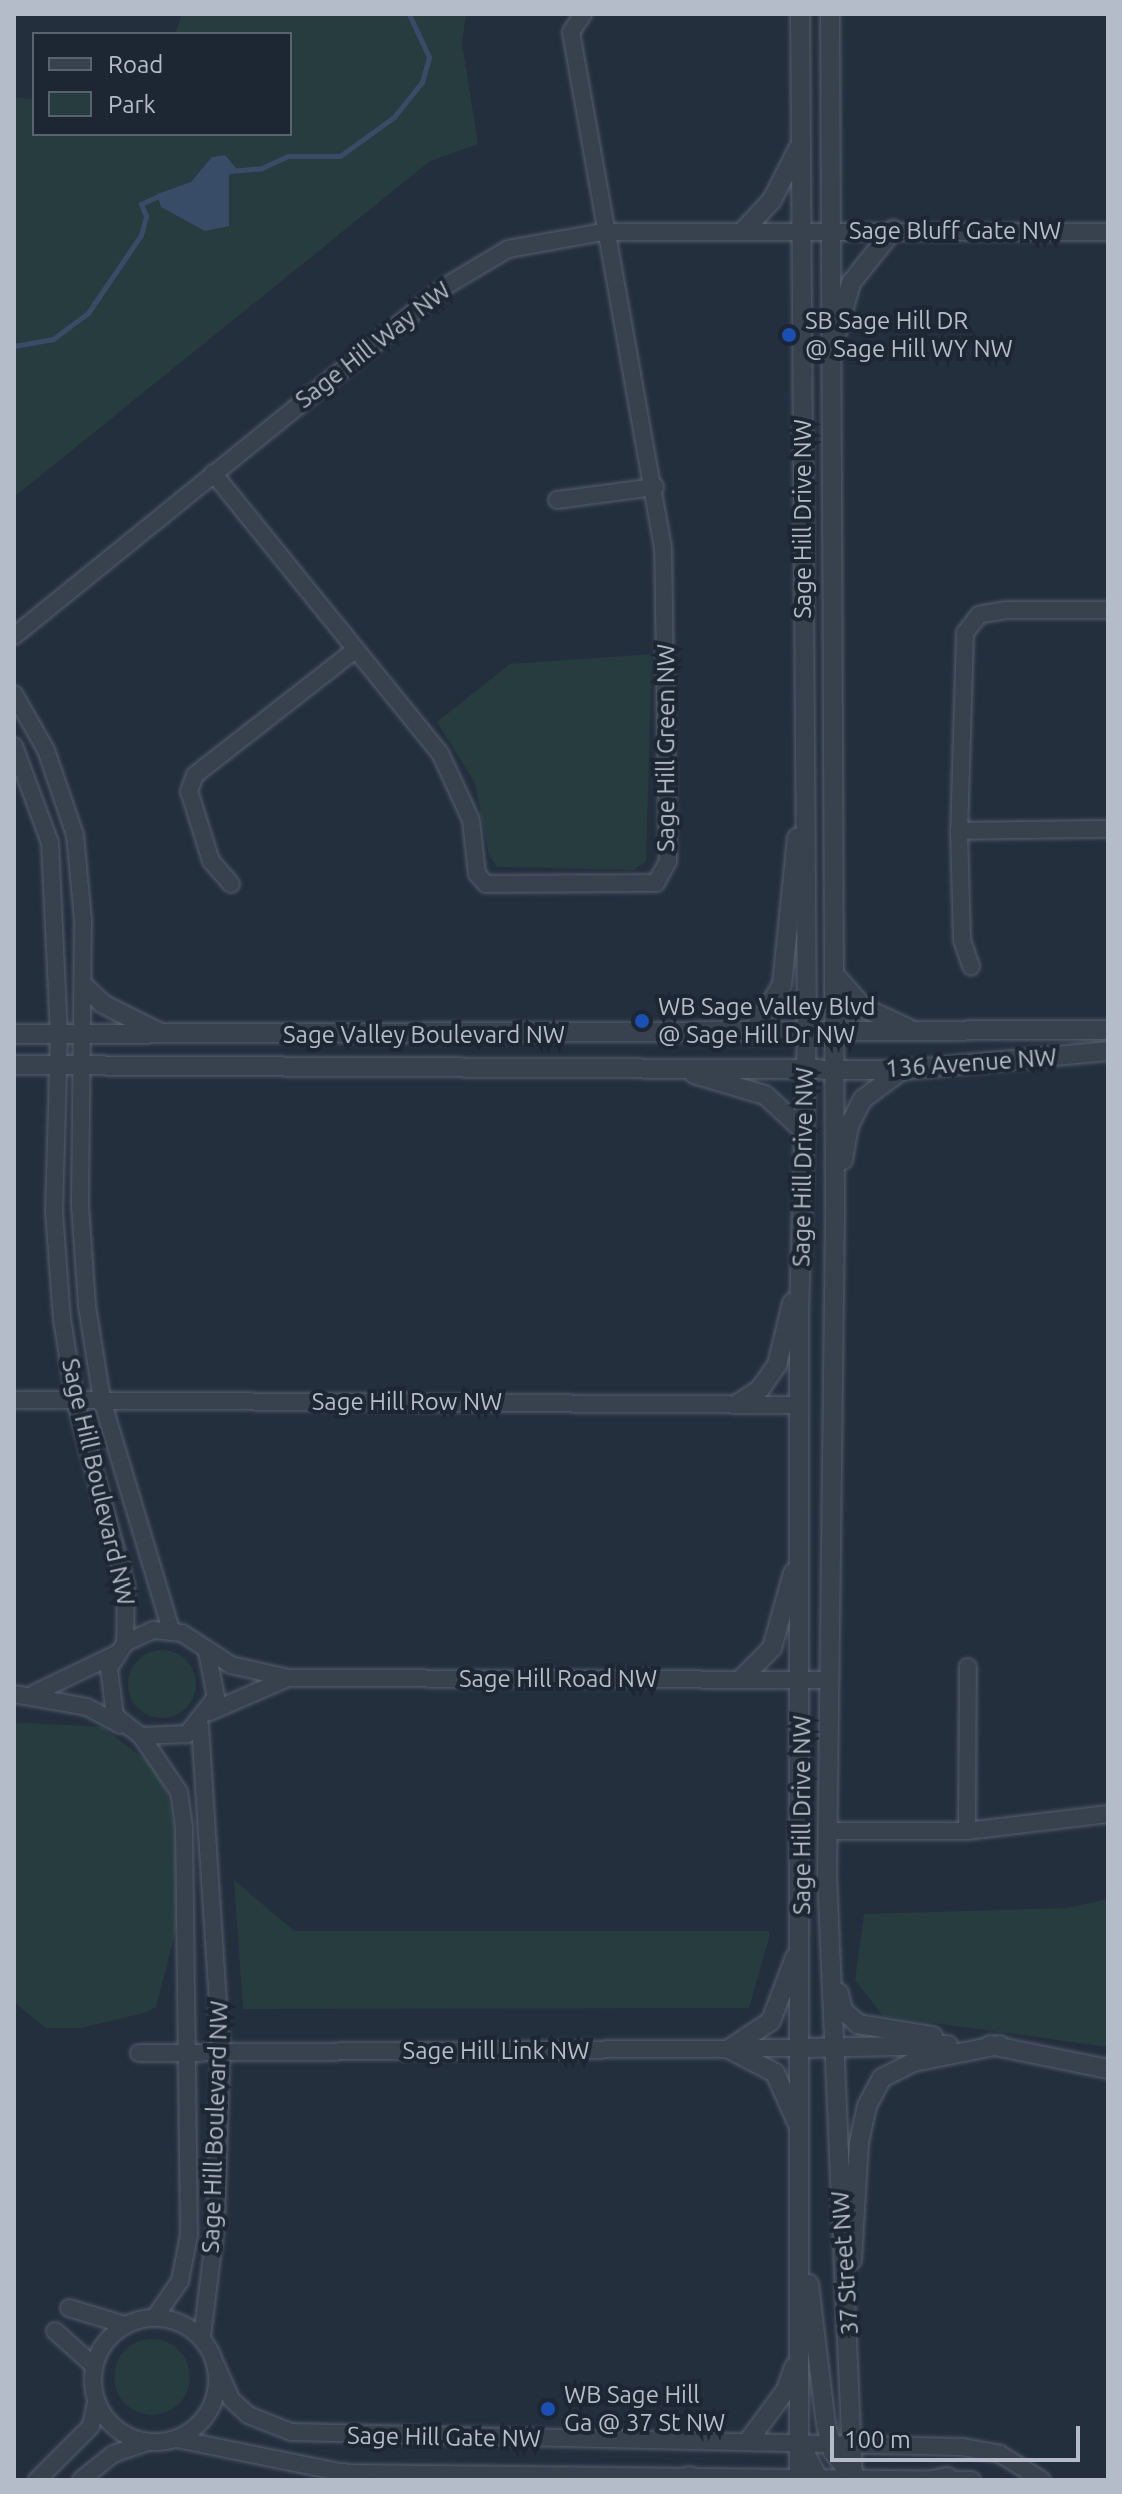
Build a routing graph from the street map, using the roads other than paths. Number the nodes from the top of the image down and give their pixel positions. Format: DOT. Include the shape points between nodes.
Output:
graph roads {
  1 [pos="583,14"];
  2 [pos="800,14"];
  3 [pos="830,14"];
  4 [pos="801,144"];
  5 [pos="802,229"];
  6 [pos="830,229"];
  7 [pos="744,230"];
  8 [pos="893,230"];
  9 [pos="603,232"];
  10 [pos="1108,232"];
  11 [pos="830,366"];
  12 [pos="213,473"];
  13 [pos="655,487"];
  14 [pos="557,500"];
  15 [pos="1108,610"];
  16 [pos="14,636"];
  17 [pos="355,650"];
  18 [pos="14,694"];
  19 [pos="14,746"];
  20 [pos="803,812"];
  21 [pos="1108,829"];
  22 [pos="959,831"];
  23 [pos="231,884"];
  24 [pos="971,966"];
  25 [pos="834,974"];
  26 [pos="85,987"];
  27 [pos="1108,1030"];
  28 [pos="919,1032"];
  29 [pos="14,1034"];
  30 [pos="59,1034"];
  31 [pos="83,1034"];
  32 [pos="165,1035"];
  33 [pos="751,1035"];
  34 [pos="807,1035"];
  35 [pos="834,1035"];
  36 [pos="1108,1051"];
  37 [pos="14,1065"];
  38 [pos="57,1065"];
  39 [pos="82,1066"];
  40 [pos="668,1068"];
  41 [pos="805,1068"];
  42 [pos="834,1069"];
  43 [pos="905,1070"];
  44 [pos="802,1129"];
  45 [pos="835,1214"];
  46 [pos="801,1265"];
  47 [pos="834,1266"];
  48 [pos="14,1400"];
  49 [pos="75,1400"];
  50 [pos="102,1400"];
  51 [pos="737,1404"];
  52 [pos="800,1405"];
  53 [pos="800,1547"];
  54 [pos="171,1630"];
  55 [pos="120,1648"];
  56 [pos="207,1652"];
  57 [pos="968,1667"];
  58 [pos="288,1678"];
  59 [pos="741,1679"];
  60 [pos="801,1680"];
  61 [pos="828,1680"];
  62 [pos="35,1693"];
  63 [pos="14,1694"];
  64 [pos="205,1719"];
  65 [pos="133,1732"];
  66 [pos="1108,1814"];
  67 [pos="827,1831"];
  68 [pos="967,1831"];
  69 [pos="802,1932"];
  70 [pos="833,1966"];
  71 [pos="999,2045"];
  72 [pos="836,2047"];
  73 [pos="803,2048"];
  74 [pos="729,2049"];
  75 [pos="139,2053"];
  76 [pos="188,2053"];
  77 [pos="221,2053"];
  78 [pos="1108,2069"];
  79 [pos="802,2137"];
  80 [pos="801,2198"];
  81 [pos="850,2307"];
  82 [pos="69,2308"];
  83 [pos="155,2317"];
  84 [pos="125,2325"];
  85 [pos="55,2331"];
  86 [pos="202,2337"];
  87 [pos="798,2353"];
  88 [pos="216,2365"];
  89 [pos="94,2366"];
  90 [pos="96,2403"];
  91 [pos="177,2439"];
  92 [pos="749,2440"];
  93 [pos="799,2441"];
  94 [pos="148,2442"];
  95 [pos="830,2442"];
  96 [pos="853,2442"];
  97 [pos="344,2473"];
  98 [pos="695,2478"];
  99 [pos="799,2478"];
  100 [pos="819,2478"];
  101 [pos="853,2478"];
  102 [pos="940,2478"];
  103 [pos="37,2480"];
  104 [pos="81,2480"];
  105 [pos="367,2480"];
  106 [pos="972,2480"];
  107 [pos="1042,2480"];
  1 -- 9 [label="street, Sage Hill Green NW" via="571,32"];
  2 -- 4 [label="street, Sage Hill Drive NW"];
  3 -- 6 [label="street, Sage Hill Drive NW"];
  4 -- 5 [label="street, Sage Hill Drive NW"];
  4 -- 7 [label="street" via="772,200"];
  5 -- 6 [label="street, Sage Bluff Gate NW"];
  5 -- 7 [label="street, Sage Hill Way NW"];
  5 -- 20 [label="street, Sage Hill Drive NW"];
  6 -- 8 [label="street, Sage Bluff Gate NW"];
  6 -- 11 [label="street, Sage Hill Drive NW"];
  7 -- 9 [label="street, Sage Hill Way NW"];
  8 -- 10 [label="street, Sage Bluff Gate NW"];
  8 -- 11 [label="street" via="851,283"];
  9 -- 12 [label="street, Sage Hill Way NW" via="549,238 481,263"];
  9 -- 13 [label="street, Sage Hill Green NW"];
  11 -- 25 [label="street, Sage Hill Drive NW"];
  12 -- 16 [label="street, Sage Hill Way NW"];
  12 -- 17 [label="street, Sage Hill Green NW"];
  13 -- 14 [label="street"];
  13 -- 17 [label="street, Sage Hill Green NW" via="663,548 668,861 656,883 486,884 477,874 471,820 440,753"];
  15 -- 22 [label="street" via="1006,610 979,615 965,633"];
  17 -- 23 [label="street" via="195,775 189,791 211,861"];
  18 -- 26 [label="street, Sage Hill Boulevard NW" via="46,750 68,807 80,877"];
  19 -- 30 [label="street, Sage Hill Boulevard NW" via="50,843"];
  20 -- 33 [label="street" via="792,858 782,985"];
  20 -- 34 [label="street, Sage Hill Drive NW"];
  21 -- 22 [label="street"];
  22 -- 24 [label="street" via="962,940"];
  25 -- 28 [label="street" via="864,1008"];
  25 -- 35 [label="street, Sage Hill Drive NW"];
  26 -- 31 [label="street, Sage Hill Boulevard NW"];
  26 -- 32 [label="street" via="103,1004"];
  27 -- 28 [label="street, 136 Avenue NW"];
  28 -- 35 [label="street, 136 Avenue NW"];
  29 -- 30 [label="street, Sage Valley Boulevard NW"];
  30 -- 31 [label="street, Sage Valley Boulevard NW"];
  30 -- 38 [label="street, Sage Hill Boulevard NW"];
  31 -- 32 [label="street, Sage Valley Boulevard NW"];
  31 -- 39 [label="street, Sage Hill Boulevard NW"];
  32 -- 33 [label="street, Sage Valley Boulevard NW"];
  33 -- 34 [label="street, Sage Valley Boulevard NW"];
  34 -- 35 [label="street, Sage Valley Boulevard NW"];
  34 -- 41 [label="street, Sage Hill Drive NW"];
  35 -- 42 [label="street, Sage Hill Drive NW"];
  36 -- 43 [label="street, 136 Avenue NW"];
  37 -- 38 [label="street, Sage Valley Boulevard NW"];
  38 -- 39 [label="street, Sage Valley Boulevard NW"];
  38 -- 49 [label="street, Sage Hill Boulevard NW" via="54,1211"];
  39 -- 40 [label="street, Sage Valley Boulevard NW"];
  39 -- 50 [label="street, Sage Hill Boulevard NW" via="81,1250"];
  40 -- 41 [label="street, Sage Valley Boulevard NW"];
  40 -- 44 [label="street" via="765,1095"];
  41 -- 42 [label="street, Sage Valley Boulevard NW"];
  41 -- 44 [label="street, Sage Hill Drive NW"];
  42 -- 43 [label="street, 136 Avenue NW"];
  42 -- 45 [label="street, Sage Hill Drive NW"];
  43 -- 45 [label="street" via="871,1088 849,1126"];
  44 -- 46 [label="street, Sage Hill Drive NW"];
  45 -- 47 [label="street, Sage Hill Drive NW"];
  46 -- 47 [label="street"];
  46 -- 51 [label="street" via="777,1365 760,1389"];
  46 -- 52 [label="street, Sage Hill Drive NW"];
  47 -- 61 [label="street, Sage Hill Drive NW"];
  48 -- 49 [label="street, Sage Hill Row NW"];
  49 -- 50 [label="street, Sage Hill Row NW"];
  49 -- 55 [label="street, Sage Hill Boulevard NW" via="126,1586"];
  50 -- 51 [label="street, Sage Hill Row NW"];
  50 -- 54 [label="street, Sage Hill Boulevard NW"];
  51 -- 52 [label="street, Sage Hill Row NW"];
  52 -- 53 [label="street, Sage Hill Drive NW"];
  53 -- 59 [label="street" via="775,1640"];
  53 -- 60 [label="street, Sage Hill Drive NW"];
  54 -- 55 [label="street"];
  54 -- 56 [label="street"];
  55 -- 62 [label="street"];
  55 -- 65 [label="street" via="106,1684 115,1716"];
  56 -- 58 [label="street, Sage Hill Road NW"];
  56 -- 64 [label="street" via="217,1682"];
  57 -- 68 [label="street"];
  58 -- 59 [label="street, Sage Hill Road NW"];
  58 -- 64 [label="street, Sage Hill Road NW"];
  59 -- 60 [label="street, Sage Hill Road NW"];
  60 -- 61 [label="street, Sage Hill Road NW"];
  60 -- 69 [label="street, Sage Hill Drive NW"];
  61 -- 67 [label="street, Sage Hill Drive NW"];
  62 -- 63 [label="street"];
  62 -- 65 [label="street" via="87,1707"];
  64 -- 65 [label="street" via="172,1739"];
  64 -- 77 [label="street, Sage Hill Boulevard NW"];
  65 -- 76 [label="street, Sage Hill Boulevard NW" via="179,1792"];
  66 -- 68 [label="street"];
  67 -- 68 [label="street"];
  67 -- 70 [label="street, Sage Hill Drive NW"];
  69 -- 73 [label="street, Sage Hill Drive NW"];
  69 -- 74 [label="street" via="771,2021"];
  70 -- 71 [label="street" via="843,2010 858,2024"];
  70 -- 72 [label="street, Sage Hill Drive NW"];
  71 -- 72 [label="street"];
  71 -- 78 [label="street"];
  71 -- 81 [label="street" via="914,2062 882,2078 859,2143"];
  72 -- 73 [label="street"];
  72 -- 81 [label="street, 37 Street NW" via="840,2241"];
  73 -- 74 [label="street, Sage Hill Link NW"];
  73 -- 79 [label="street, 37 Street NW"];
  74 -- 77 [label="street, Sage Hill Link NW"];
  74 -- 79 [label="street" via="775,2073"];
  75 -- 76 [label="street, Sage Hill Link NW"];
  76 -- 77 [label="street, Sage Hill Link NW"];
  76 -- 83 [label="street, Sage Hill Boulevard NW" via="186,2261"];
  77 -- 86 [label="street, Sage Hill Boulevard NW" via="216,2224"];
  79 -- 80 [label="street, 37 Street NW"];
  80 -- 87 [label="street, 37 Street NW"];
  80 -- 95 [label="street"];
  81 -- 96 [label="street, 37 Street NW"];
  82 -- 84 [label="street"];
  83 -- 84 [label="street"];
  83 -- 86 [label="street"];
  84 -- 89 [label="street" via="105,2342"];
  85 -- 89 [label="street"];
  86 -- 88 [label="street"];
  87 -- 92 [label="street" via="786,2390"];
  87 -- 93 [label="street, 37 Street NW"];
  88 -- 91 [label="street" via="216,2392 205,2417"];
  88 -- 92 [label="street, Sage Hill Gate NW" via="231,2399 248,2415 291,2432"];
  89 -- 90 [label="street"];
  90 -- 94 [label="street" via="117,2430"];
  90 -- 103 [label="street" via="91,2426"];
  91 -- 94 [label="street"];
  91 -- 97 [label="street, Sage Hill Gate NW"];
  92 -- 93 [label="street, Sage Hill Gate NW"];
  93 -- 95 [label="street, Sage Hill Gate NW"];
  93 -- 99 [label="street, 37 Street NW"];
  93 -- 100 [label="street"];
  94 -- 104 [label="street" via="113,2454"];
  95 -- 96 [label="street, Sage Hill Gate NW"];
  95 -- 101 [label="street"];
  96 -- 101 [label="street, 37 Street NW"];
  96 -- 107 [label="street, Sage Hill Gate NW" via="1000,2454"];
  97 -- 98 [label="street, Sage Hill Gate NW"];
  97 -- 105 [label="street"];
  98 -- 99 [label="street, Sage Hill Gate NW"];
  99 -- 100 [label="street, Sage Hill Gate NW"];
  100 -- 101 [label="street, Sage Hill Gate NW"];
  101 -- 102 [label="street, Sage Hill Gate NW"];
  102 -- 106 [label="street, Sage Hill Gate NW"];
}
